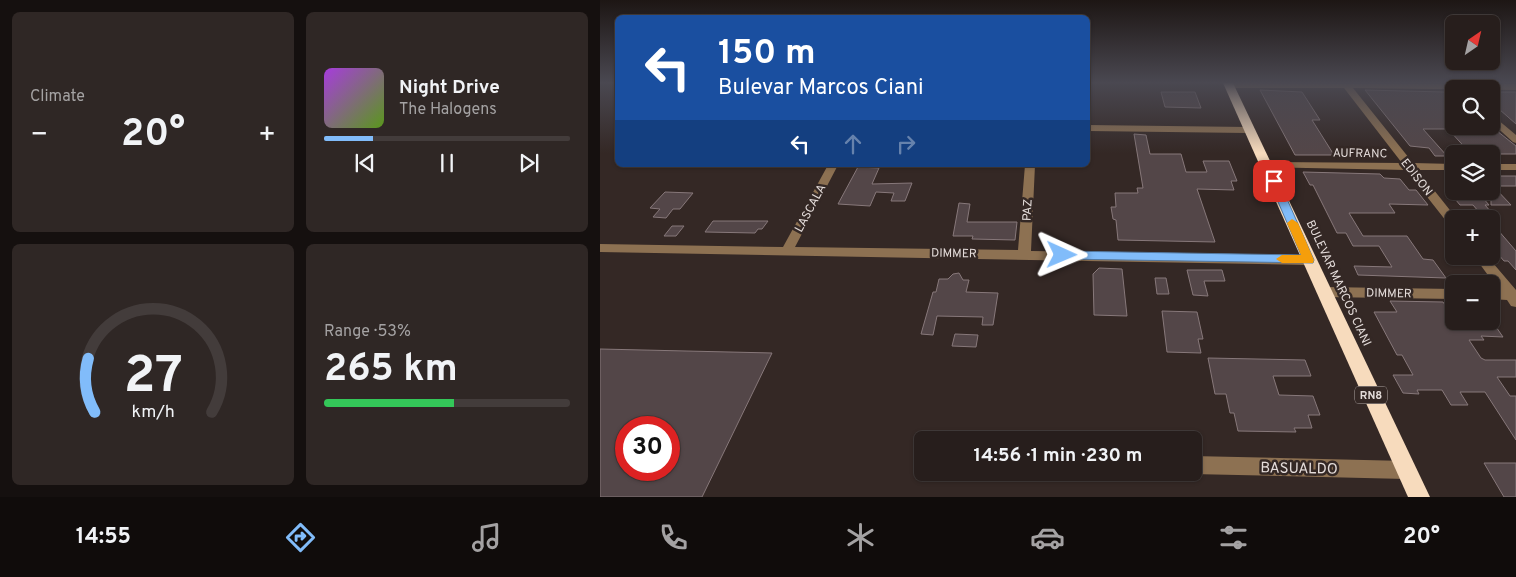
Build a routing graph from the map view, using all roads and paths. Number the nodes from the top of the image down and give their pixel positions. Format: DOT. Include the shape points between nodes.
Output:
graph roads {
  1 [pos="1238,106"];
  2 [pos="1362,106"];
  3 [pos="1500,125"];
  4 [pos="1090,128"];
  5 [pos="1248,130"];
  6 [pos="1516,140"];
  7 [pos="1267,165"];
  8 [pos="1409,166"];
  9 [pos="832,167"];
  10 [pos="1030,167"];
  11 [pos="1445,167"];
  12 [pos="1500,167"];
  13 [pos="1516,167"];
  14 [pos="1445,212"];
  15 [pos="600,248"];
  16 [pos="787,250"];
  17 [pos="1024,254"];
  18 [pos="1308,260"];
  19 [pos="1487,265"];
  20 [pos="1324,292"];
  21 [pos="1445,294"];
  22 [pos="1500,295"];
  23 [pos="1514,297"];
  24 [pos="1202,465"];
  25 [pos="1406,470"];
  26 [pos="1418,497"];
  1 -- 5 [label="highway, BULEVAR MARCOS CIANI / RN8"];
  2 -- 8 [label="street, EDISON"];
  3 -- 6 [label="street"];
  4 -- 5 [label="street"];
  5 -- 7 [label="highway, BULEVAR MARCOS CIANI / RN8"];
  7 -- 8 [label="street, AUFRANC"];
  7 -- 18 [label="highway, BULEVAR MARCOS CIANI / RN8"];
  8 -- 11 [label="street, AUFRANC"];
  8 -- 14 [label="street, EDISON"];
  9 -- 16 [label="street, LASCALA"];
  10 -- 17 [label="street, PAZ"];
  12 -- 13 [label="street"];
  15 -- 16 [label="street, DIMMER"];
  16 -- 17 [label="street, DIMMER"];
  17 -- 18 [label="street, DIMMER"];
  18 -- 20 [label="highway, BULEVAR MARCOS CIANI / RN8"];
  19 -- 23 [label="street"];
  20 -- 21 [label="street, DIMMER"];
  20 -- 25 [label="highway, BULEVAR MARCOS CIANI / RN8"];
  22 -- 23 [label="street"];
  24 -- 25 [label="street, BASUALDO"];
  25 -- 26 [label="highway, BULEVAR MARCOS CIANI / RN8"];
}
